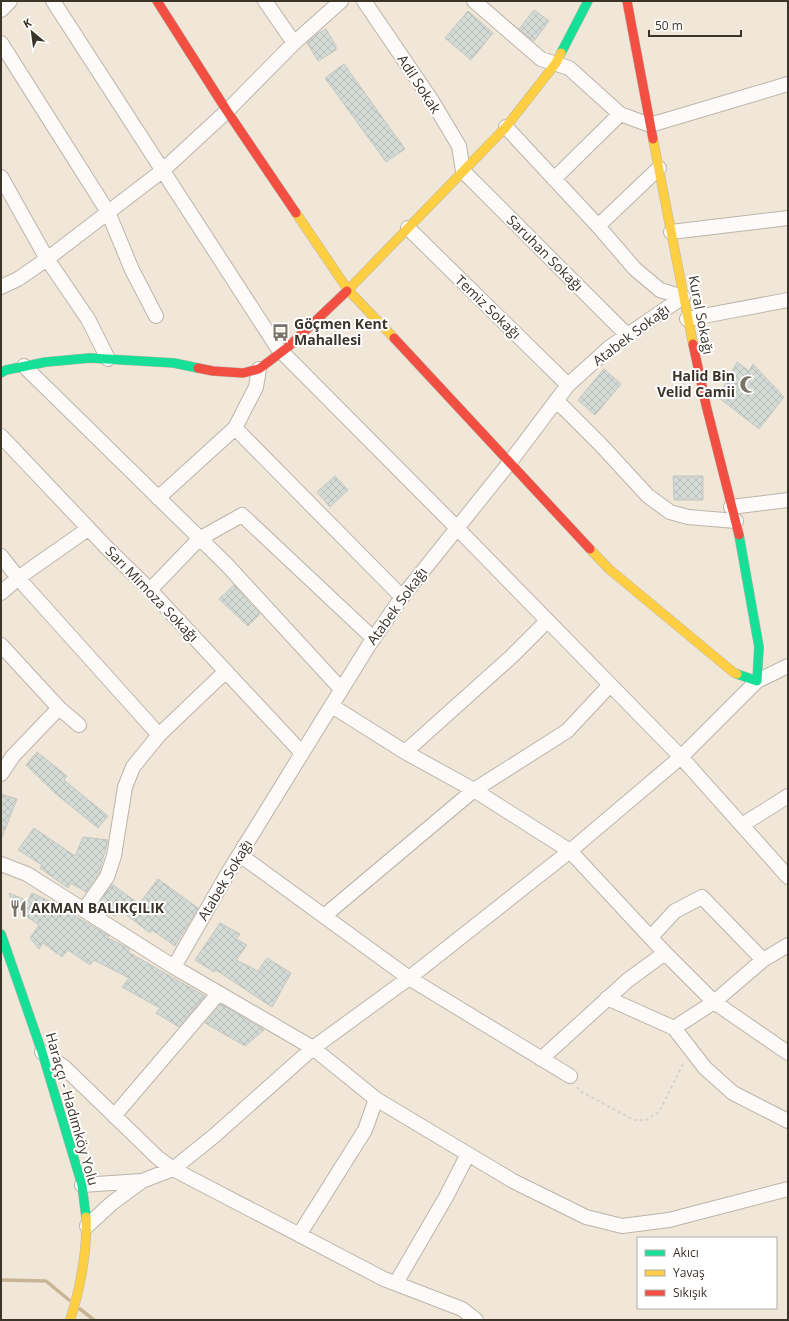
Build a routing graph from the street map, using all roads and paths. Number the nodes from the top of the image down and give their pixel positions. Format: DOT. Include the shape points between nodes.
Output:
graph roads {
  1 [pos="10,1"];
  2 [pos="53,1"];
  3 [pos="157,1"];
  4 [pos="265,1"];
  5 [pos="341,1"];
  6 [pos="364,1"];
  7 [pos="474,1"];
  8 [pos="588,1"];
  9 [pos="626,1"];
  10 [pos="1,10"];
  11 [pos="1,43"];
  12 [pos="294,43"];
  13 [pos="556,63"];
  14 [pos="788,84"];
  15 [pos="227,111"];
  16 [pos="620,114"];
  17 [pos="650,125"];
  18 [pos="506,127"];
  19 [pos="659,168"];
  20 [pos="162,171"];
  21 [pos="463,171"];
  22 [pos="1,177"];
  23 [pos="554,179"];
  24 [pos="108,212"];
  25 [pos="788,218"];
  26 [pos="598,226"];
  27 [pos="408,228"];
  28 [pos="671,232"];
  29 [pos="47,259"];
  30 [pos="1,287"];
  31 [pos="348,290"];
  32 [pos="683,297"];
  33 [pos="788,300"];
  34 [pos="156,316"];
  35 [pos="687,319"];
  36 [pos="627,335"];
  37 [pos="281,352"];
  38 [pos="108,359"];
  39 [pos="24,366"];
  40 [pos="259,369"];
  41 [pos="1,373"];
  42 [pos="568,385"];
  43 [pos="557,401"];
  44 [pos="235,428"];
  45 [pos="1,436"];
  46 [pos="510,462"];
  47 [pos="158,498"];
  48 [pos="788,500"];
  49 [pos="731,507"];
  50 [pos="736,521"];
  51 [pos="457,528"];
  52 [pos="88,529"];
  53 [pos="200,539"];
  54 [pos="1,556"];
  55 [pos="18,578"];
  56 [pos="150,590"];
  57 [pos="1,593"];
  58 [pos="402,598"];
  59 [pos="547,621"];
  60 [pos="373,638"];
  61 [pos="1,645"];
  62 [pos="788,666"];
  63 [pos="226,671"];
  64 [pos="758,681"];
  65 [pos="610,685"];
  66 [pos="342,690"];
  67 [pos="332,706"];
  68 [pos="59,708"];
  69 [pos="79,725"];
  70 [pos="159,735"];
  71 [pos="405,752"];
  72 [pos="302,753"];
  73 [pos="681,757"];
  74 [pos="1,774"];
  75 [pos="474,790"];
  76 [pos="788,796"];
  77 [pos="742,826"];
  78 [pos="570,851"];
  79 [pos="240,855"];
  80 [pos="1,864"];
  81 [pos="788,877"];
  82 [pos="84,910"];
  83 [pos="324,916"];
  84 [pos="1,934"];
  85 [pos="650,937"];
  86 [pos="788,944"];
  87 [pos="666,953"];
  88 [pos="763,960"];
  89 [pos="174,967"];
  90 [pos="409,978"];
  91 [pos="218,994"];
  92 [pos="607,998"];
  93 [pos="714,1002"];
  94 [pos="674,1028"];
  95 [pos="313,1048"];
  96 [pos="691,1050"];
  97 [pos="42,1052"];
  98 [pos="788,1053"];
  99 [pos="541,1059"];
  100 [pos="570,1076"];
  101 [pos="376,1098"];
  102 [pos="114,1116"];
  103 [pos="788,1121"];
  104 [pos="468,1154"];
  105 [pos="173,1169"];
  106 [pos="142,1181"];
  107 [pos="82,1185"];
  108 [pos="788,1189"];
  109 [pos="87,1226"];
  110 [pos="299,1235"];
  111 [pos="396,1283"];
  112 [pos="70,1320"];
  113 [pos="476,1320"];
  1 -- 10 [label="street"];
  2 -- 20 [label="street"];
  3 -- 15 [label="street"];
  4 -- 12 [label="street"];
  5 -- 12 [label="street"];
  6 -- 21 [label="street, Adil Sokak" via="432,101 459,146"];
  7 -- 13 [label="street" via="541,59"];
  8 -- 13 [label="street"];
  9 -- 17 [label="street, Kural Sokağı"];
  11 -- 24 [label="street"];
  12 -- 15 [label="street"];
  13 -- 16 [label="street" via="569,68"];
  13 -- 18 [label="street"];
  14 -- 17 [label="street"];
  15 -- 20 [label="street"];
  15 -- 31 [label="street"];
  16 -- 17 [label="street"];
  16 -- 23 [label="street"];
  17 -- 19 [label="street, Kural Sokağı"];
  18 -- 21 [label="street"];
  18 -- 23 [label="street"];
  19 -- 26 [label="street"];
  19 -- 28 [label="street, Kural Sokağı"];
  20 -- 24 [label="street"];
  20 -- 37 [label="street"];
  21 -- 27 [label="street"];
  21 -- 36 [label="street, Saruhan Sokağı"];
  22 -- 29 [label="street"];
  23 -- 26 [label="street"];
  24 -- 29 [label="street"];
  24 -- 34 [label="street" via="132,270"];
  25 -- 28 [label="street"];
  26 -- 32 [label="street" via="635,269 660,290"];
  27 -- 31 [label="street"];
  27 -- 42 [label="street, Temiz Sokağı"];
  28 -- 32 [label="street, Kural Sokağı"];
  29 -- 30 [label="street" via="18,279"];
  29 -- 38 [label="street" via="88,319"];
  31 -- 37 [label="street"];
  31 -- 46 [label="street"];
  32 -- 35 [label="street, Kural Sokağı"];
  32 -- 36 [label="street, Atabek Sokağı"];
  33 -- 35 [label="street"];
  35 -- 49 [label="street, Kural Sokağı"];
  36 -- 42 [label="street, Atabek Sokağı"];
  37 -- 40 [label="street"];
  37 -- 51 [label="street"];
  38 -- 39 [label="street" via="90,358"];
  38 -- 40 [label="street" via="174,363 243,373"];
  39 -- 41 [label="street"];
  39 -- 47 [label="street"];
  40 -- 44 [label="street" via="256,388"];
  42 -- 43 [label="street, Atabek Sokağı"];
  43 -- 46 [label="street, Atabek Sokağı"];
  43 -- 50 [label="street" via="648,496 670,512 688,517"];
  44 -- 47 [label="street"];
  44 -- 58 [label="street"];
  45 -- 52 [label="street, Sarı Mimoza Sokağı"];
  46 -- 51 [label="street, Atabek Sokağı"];
  46 -- 64 [label="street" via="609,569 733,672"];
  47 -- 53 [label="street"];
  48 -- 49 [label="street"];
  49 -- 50 [label="street, Kural Sokağı"];
  50 -- 64 [label="street, Kural Sokağı" via="759,647"];
  51 -- 58 [label="street, Atabek Sokağı"];
  51 -- 59 [label="street"];
  52 -- 55 [label="street"];
  52 -- 56 [label="street, Sarı Mimoza Sokağı"];
  53 -- 56 [label="street"];
  53 -- 60 [label="street" via="242,515"];
  53 -- 66 [label="street"];
  54 -- 55 [label="street"];
  55 -- 57 [label="street"];
  55 -- 70 [label="street"];
  56 -- 63 [label="street, Sarı Mimoza Sokağı"];
  58 -- 60 [label="street, Atabek Sokağı"];
  59 -- 65 [label="street"];
  59 -- 71 [label="street" via="512,657"];
  60 -- 66 [label="street, Atabek Sokağı"];
  61 -- 68 [label="street"];
  62 -- 64 [label="street"];
  63 -- 70 [label="street"];
  63 -- 72 [label="street, Sarı Mimoza Sokağı"];
  64 -- 73 [label="street"];
  65 -- 73 [label="street"];
  65 -- 75 [label="street" via="567,731"];
  66 -- 67 [label="street, Atabek Sokağı"];
  67 -- 71 [label="street"];
  67 -- 72 [label="street, Atabek Sokağı"];
  68 -- 69 [label="street"];
  68 -- 74 [label="street" via="14,756"];
  70 -- 82 [label="street" via="134,767 125,787 114,856 107,877"];
  71 -- 75 [label="street"];
  72 -- 79 [label="street, Atabek Sokağı"];
  73 -- 77 [label="street"];
  73 -- 78 [label="street"];
  75 -- 78 [label="street"];
  75 -- 83 [label="street"];
  76 -- 77 [label="street"];
  77 -- 81 [label="street"];
  78 -- 85 [label="street"];
  78 -- 90 [label="street"];
  79 -- 83 [label="street"];
  79 -- 89 [label="street, Atabek Sokağı"];
  80 -- 82 [label="street" via="28,874"];
  82 -- 89 [label="street"];
  83 -- 90 [label="street"];
  84 -- 97 [label="street, Haraççı - Hadımköy Yolu"];
  85 -- 87 [label="street"];
  85 -- 88 [label="street" via="675,911 702,898"];
  86 -- 88 [label="street"];
  87 -- 92 [label="street"];
  87 -- 93 [label="street"];
  88 -- 93 [label="street"];
  89 -- 91 [label="street"];
  90 -- 95 [label="street"];
  90 -- 99 [label="street"];
  91 -- 95 [label="street"];
  91 -- 102 [label="street"];
  92 -- 94 [label="street"];
  92 -- 99 [label="street"];
  93 -- 94 [label="street"];
  93 -- 98 [label="street"];
  94 -- 96 [label="street"];
  95 -- 101 [label="street"];
  95 -- 105 [label="street"];
  96 -- 100 [label="path" via="660,1112 646,1120 634,1120 580,1091"];
  96 -- 103 [label="street" via="733,1093"];
  97 -- 102 [label="street" via="64,1067"];
  97 -- 107 [label="street, Haraççı - Hadımköy Yolu"];
  99 -- 100 [label="street"];
  101 -- 104 [label="street"];
  101 -- 110 [label="street" via="365,1130"];
  102 -- 105 [label="street"];
  104 -- 108 [label="street" via="513,1181 586,1217 622,1226 669,1220"];
  104 -- 111 [label="street"];
  105 -- 106 [label="street"];
  105 -- 110 [label="street"];
  106 -- 107 [label="street"];
  106 -- 109 [label="street"];
  107 -- 109 [label="street, Haraççı - Hadımköy Yolu"];
  109 -- 112 [label="street, Haraççı - Hadımköy Yolu" via="82,1276"];
  110 -- 111 [label="street"];
  111 -- 113 [label="street" via="462,1309"];
}
